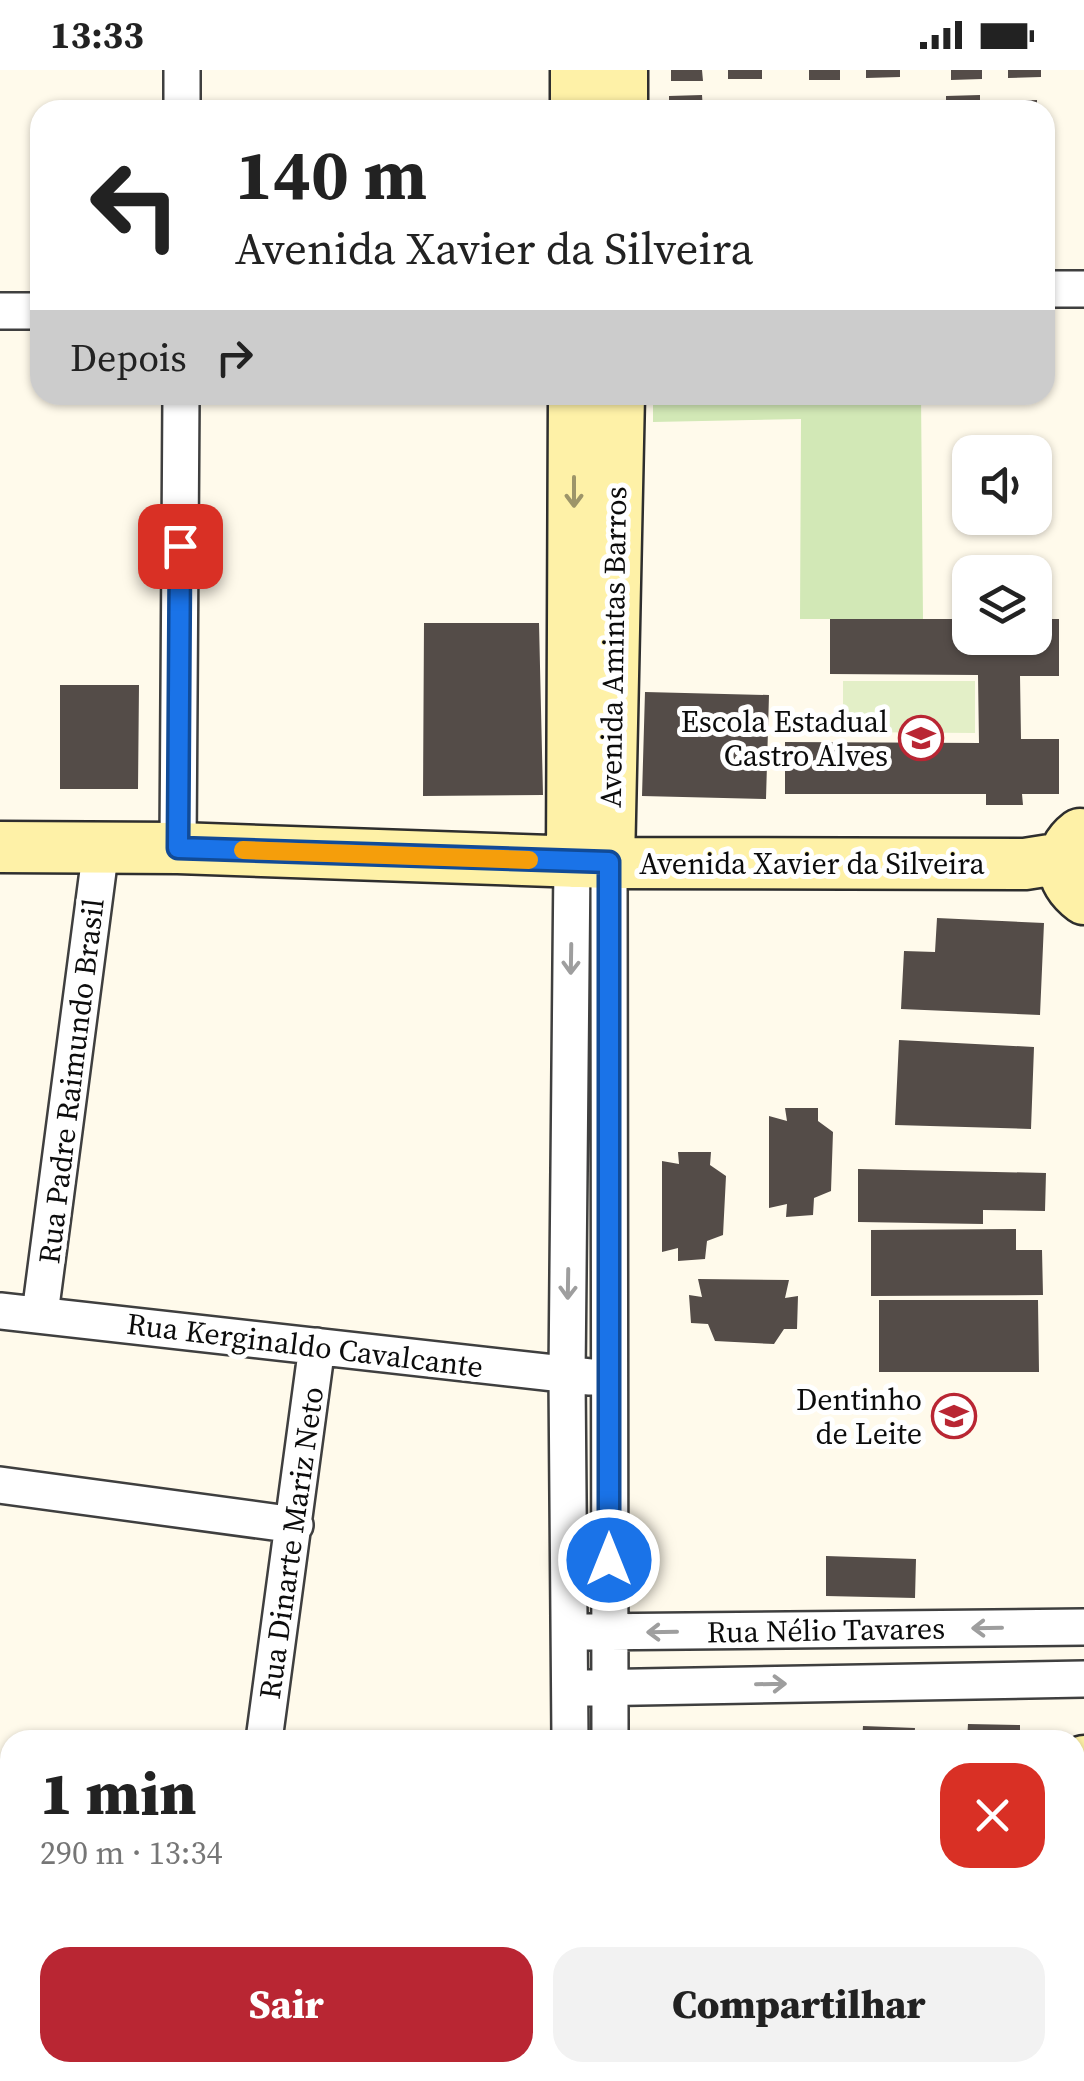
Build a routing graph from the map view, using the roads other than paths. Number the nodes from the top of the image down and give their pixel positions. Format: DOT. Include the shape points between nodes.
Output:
graph roads {
  1 [pos="182,70"];
  2 [pos="576,70"];
  3 [pos="622,70"];
  4 [pos="182,100"];
  5 [pos="576,100"];
  6 [pos="622,100"];
  7 [pos="1084,288"];
  8 [pos="1055,289"];
  9 [pos="0,310"];
  10 [pos="30,311"];
  11 [pos="181,405"];
  12 [pos="574,405"];
  13 [pos="618,405"];
  14 [pos="0,847"];
  15 [pos="101,848"];
  16 [pos="178,848"];
  17 [pos="591,862"];
  18 [pos="1065,867"];
  19 [pos="0,1311"];
  20 [pos="40,1314"];
  21 [pos="318,1346"];
  22 [pos="567,1376"];
  23 [pos="609,1378"];
  24 [pos="0,1485"];
  25 [pos="295,1525"];
  26 [pos="1084,1627"];
  27 [pos="568,1632"];
  28 [pos="609,1632"];
  29 [pos="1084,1679"];
  30 [pos="609,1687"];
  31 [pos="568,1689"];
  32 [pos="265,1730"];
  33 [pos="570,1730"];
  34 [pos="610,1730"];
  1 -- 4 [label="street"];
  2 -- 5 [label="street"];
  3 -- 6 [label="street"];
  7 -- 8 [label="street"];
  9 -- 10 [label="street"];
  11 -- 16 [label="street"];
  12 -- 17 [label="street, Avenida Amintas Barros, one-way"];
  13 -- 17 [label="street, Avenida Amintas Barros"];
  14 -- 15 [label="street, Avenida Xavier da Silveira"];
  15 -- 16 [label="street, Avenida Xavier da Silveira"];
  15 -- 20 [label="street, Rua Padre Raimundo Brasil"];
  16 -- 17 [label="street, Avenida Xavier da Silveira"];
  17 -- 18 [label="street, Avenida Xavier da Silveira"];
  17 -- 22 [label="street, Avenida Amintas Barros, one-way"];
  17 -- 23 [label="street, Avenida Amintas Barros"];
  19 -- 20 [label="street, Rua Kerginaldo Cavalcante"];
  20 -- 21 [label="street, Rua Kerginaldo Cavalcante"];
  21 -- 22 [label="street, Rua Kerginaldo Cavalcante"];
  21 -- 25 [label="street, Rua Dinarte Mariz Neto"];
  22 -- 23 [label="street, Rua Kerginaldo Cavalcante"];
  22 -- 27 [label="street, Avenida Amintas Barros"];
  23 -- 28 [label="street, Avenida Amintas Barros"];
  24 -- 25 [label="street"];
  25 -- 32 [label="street, Rua Dinarte Mariz Neto"];
  26 -- 28 [label="street, Rua Nélio Tavares, one-way"];
  27 -- 28 [label="street, Rua Nélio Tavares"];
  27 -- 31 [label="street, Avenida Amintas Barros"];
  28 -- 30 [label="street, Avenida Amintas Barros"];
  30 -- 29 [label="street, Rua Nélio Tavares, one-way"];
  30 -- 31 [label="street, Rua Nélio Tavares"];
  30 -- 34 [label="street, Avenida Amintas Barros"];
  31 -- 33 [label="street, Avenida Amintas Barros"];
}
